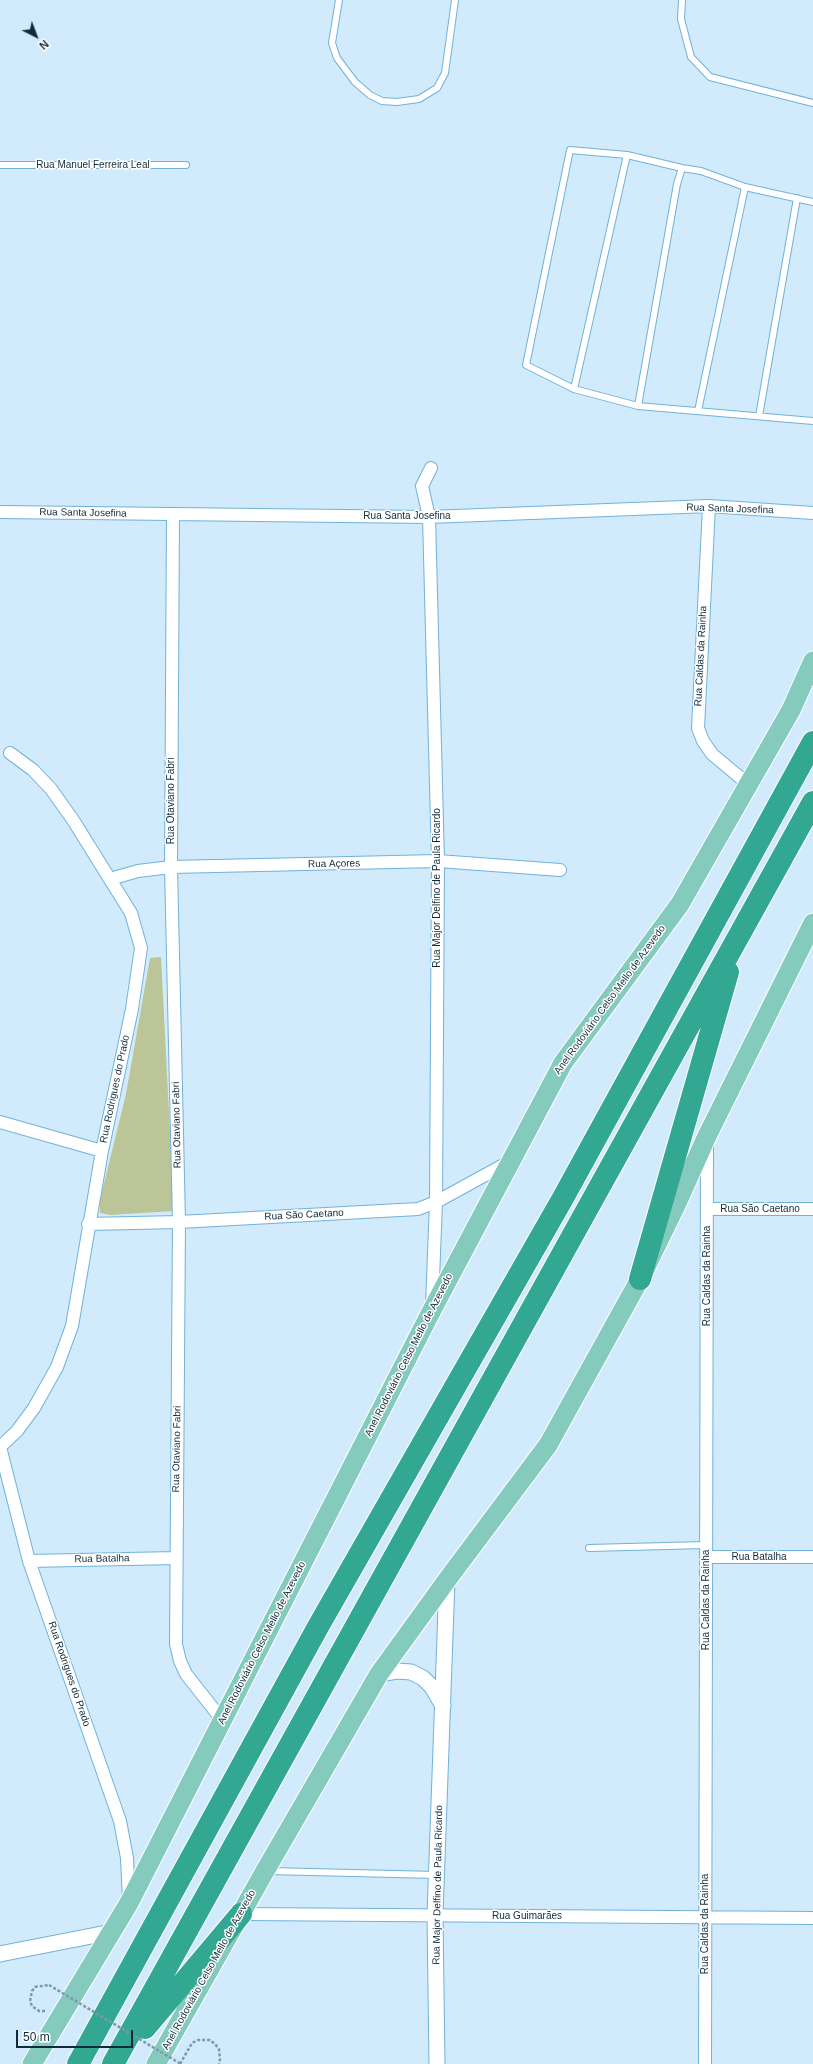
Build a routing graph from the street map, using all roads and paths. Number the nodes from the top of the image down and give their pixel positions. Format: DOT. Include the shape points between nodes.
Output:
graph roads {
  1 [pos="339,0"];
  2 [pos="455,0"];
  3 [pos="682,0"];
  4 [pos="813,103"];
  5 [pos="627,155"];
  6 [pos="0,165"];
  7 [pos="186,165"];
  8 [pos="682,168"];
  9 [pos="745,187"];
  10 [pos="797,198"];
  11 [pos="813,202"];
  12 [pos="574,389"];
  13 [pos="638,406"];
  14 [pos="698,411"];
  15 [pos="759,416"];
  16 [pos="813,421"];
  17 [pos="431,468"];
  18 [pos="709,506"];
  19 [pos="0,512"];
  20 [pos="813,513"];
  21 [pos="173,514"];
  22 [pos="429,517"];
  23 [pos="813,661"];
  24 [pos="813,742"];
  25 [pos="10,754"];
  26 [pos="749,785"];
  27 [pos="813,802"];
  28 [pos="438,861"];
  29 [pos="171,867"];
  30 [pos="560,870"];
  31 [pos="110,880"];
  32 [pos="813,922"];
  33 [pos="739,935"];
  34 [pos="0,1122"];
  35 [pos="707,1136"];
  36 [pos="102,1151"];
  37 [pos="509,1162"];
  38 [pos="436,1202"];
  39 [pos="707,1209"];
  40 [pos="813,1209"];
  41 [pos="179,1222"];
  42 [pos="88,1224"];
  43 [pos="640,1278"];
  44 [pos="432,1310"];
  45 [pos="0,1447"];
  46 [pos="706,1545"];
  47 [pos="589,1548"];
  48 [pos="706,1557"];
  49 [pos="813,1557"];
  50 [pos="176,1558"];
  51 [pos="29,1561"];
  52 [pos="447,1580"];
  53 [pos="379,1674"];
  54 [pos="443,1706"];
  55 [pos="223,1721"];
  56 [pos="265,1871"];
  57 [pos="437,1875"];
  58 [pos="129,1903"];
  59 [pos="241,1914"];
  60 [pos="435,1915"];
  61 [pos="705,1916"];
  62 [pos="813,1918"];
  63 [pos="112,1932"];
  64 [pos="0,1954"];
  65 [pos="48,2011"];
  66 [pos="32,2064"];
  67 [pos="78,2064"];
  68 [pos="113,2064"];
  69 [pos="118,2064"];
  70 [pos="157,2064"];
  71 [pos="181,2064"];
  72 [pos="218,2064"];
  73 [pos="437,2064"];
  74 [pos="705,2064"];
  1 -- 2 [label="lane" via="332,43 337,58 355,82 370,95 382,101 397,102 419,99 437,88 445,73"];
  3 -- 4 [label="lane" via="681,19 691,57 710,77"];
  5 -- 8 [label="lane"];
  5 -- 12 [label="lane"];
  5 -- 12 [label="lane" via="570,150 526,365"];
  6 -- 7 [label="lane, Rua Manuel Ferreira Leal"];
  8 -- 9 [label="lane" via="702,171"];
  8 -- 13 [label="lane" via="677,184"];
  9 -- 10 [label="lane"];
  9 -- 14 [label="lane"];
  10 -- 11 [label="lane"];
  10 -- 15 [label="lane"];
  12 -- 13 [label="lane"];
  13 -- 14 [label="lane"];
  14 -- 15 [label="lane"];
  15 -- 16 [label="lane"];
  17 -- 22 [label="street, Rua Major Delfino de Paula Ricardo" via="422,486"];
  18 -- 20 [label="street, Rua Santa Josefina"];
  18 -- 22 [label="street, Rua Santa Josefina"];
  18 -- 26 [label="street, Rua Caldas da Rainha" via="698,728 712,754"];
  19 -- 21 [label="street, Rua Santa Josefina"];
  21 -- 22 [label="street, Rua Santa Josefina"];
  21 -- 29 [label="street, Rua Otaviano Fabri"];
  22 -- 28 [label="street, Rua Major Delfino de Paula Ricardo"];
  23 -- 26 [label="main road, Anel Rodoviário Celso Mello de Azevedo" via="791,710"];
  24 -- 67 [label="highway" via="563,1198 319,1625"];
  25 -- 31 [label="street, Rua Rodrigues do Prado" via="33,770 51,789"];
  26 -- 37 [label="main road, Anel Rodoviário Celso Mello de Azevedo" via="680,904 563,1063"];
  27 -- 33 [label="highway"];
  28 -- 29 [label="street, Rua Açores"];
  28 -- 30 [label="street, Rua Açores"];
  28 -- 38 [label="street, Rua Major Delfino de Paula Ricardo"];
  29 -- 31 [label="street, Rua Açores" via="138,871"];
  29 -- 41 [label="street, Rua Otaviano Fabri"];
  31 -- 36 [label="street, Rua Rodrigues do Prado" via="131,913 141,948 132,1009"];
  32 -- 35 [label="main road, Anel Rodoviário Celso Mello de Azevedo"];
  33 -- 43 [label="highway"];
  33 -- 68 [label="highway"];
  34 -- 36 [label="street"];
  35 -- 39 [label="street, Rua Caldas da Rainha"];
  35 -- 43 [label="main road, Anel Rodoviário Celso Mello de Azevedo"];
  36 -- 42 [label="street, Rua Rodrigues do Prado"];
  37 -- 38 [label="street, Rua São Caetano"];
  37 -- 44 [label="main road, Anel Rodoviário Celso Mello de Azevedo"];
  38 -- 41 [label="street, Rua São Caetano" via="418,1209"];
  38 -- 44 [label="street, Rua Major Delfino de Paula Ricardo"];
  39 -- 40 [label="street, Rua São Caetano"];
  39 -- 46 [label="street, Rua Caldas da Rainha"];
  41 -- 42 [label="street, Rua São Caetano"];
  41 -- 50 [label="street, Rua Otaviano Fabri"];
  42 -- 45 [label="street, Rua Rodrigues do Prado" via="72,1326 57,1367 34,1408 17,1431"];
  43 -- 52 [label="main road, Anel Rodoviário Celso Mello de Azevedo" via="548,1445"];
  44 -- 55 [label="main road, Anel Rodoviário Celso Mello de Azevedo"];
  45 -- 51 [label="street, Rua Rodrigues do Prado"];
  46 -- 47 [label="lane"];
  46 -- 48 [label="street, Rua Caldas da Rainha"];
  48 -- 49 [label="street, Rua Batalha"];
  48 -- 61 [label="street, Rua Caldas da Rainha"];
  50 -- 51 [label="street, Rua Batalha"];
  50 -- 55 [label="street, Rua Otaviano Fabri" via="176,1644 180,1661 186,1674"];
  51 -- 58 [label="street, Rua Rodrigues do Prado" via="120,1821 127,1858"];
  52 -- 53 [label="main road, Anel Rodoviário Celso Mello de Azevedo"];
  52 -- 54 [label="street, Rua Major Delfino de Paula Ricardo"];
  53 -- 54 [label="street" via="411,1672 423,1678 432,1687"];
  53 -- 56 [label="main road, Anel Rodoviário Celso Mello de Azevedo"];
  54 -- 57 [label="street, Rua Major Delfino de Paula Ricardo"];
  55 -- 58 [label="main road, Anel Rodoviário Celso Mello de Azevedo"];
  56 -- 57 [label="lane"];
  56 -- 59 [label="main road, Anel Rodoviário Celso Mello de Azevedo"];
  57 -- 60 [label="street, Rua Major Delfino de Paula Ricardo"];
  58 -- 63 [label="main road, Anel Rodoviário Celso Mello de Azevedo"];
  59 -- 60 [label="street, Rua Guimarães"];
  59 -- 69 [label="highway" via="163,2005"];
  59 -- 70 [label="main road, Anel Rodoviário Celso Mello de Azevedo"];
  60 -- 61 [label="street, Rua Guimarães"];
  60 -- 73 [label="street, Rua Major Delfino de Paula Ricardo"];
  61 -- 62 [label="street, Rua Guimarães"];
  61 -- 74 [label="street, Rua Caldas da Rainha"];
  63 -- 64 [label="street"];
  63 -- 66 [label="main road, Anel Rodoviário Celso Mello de Azevedo"];
  65 -- 71 [label="path, bridge" via="39,2011 32,2006 30,2001 35,1987 49,1985"];
  71 -- 72 [label="path" via="192,2043 198,2040 210,2040 215,2044 219,2049"];
}
